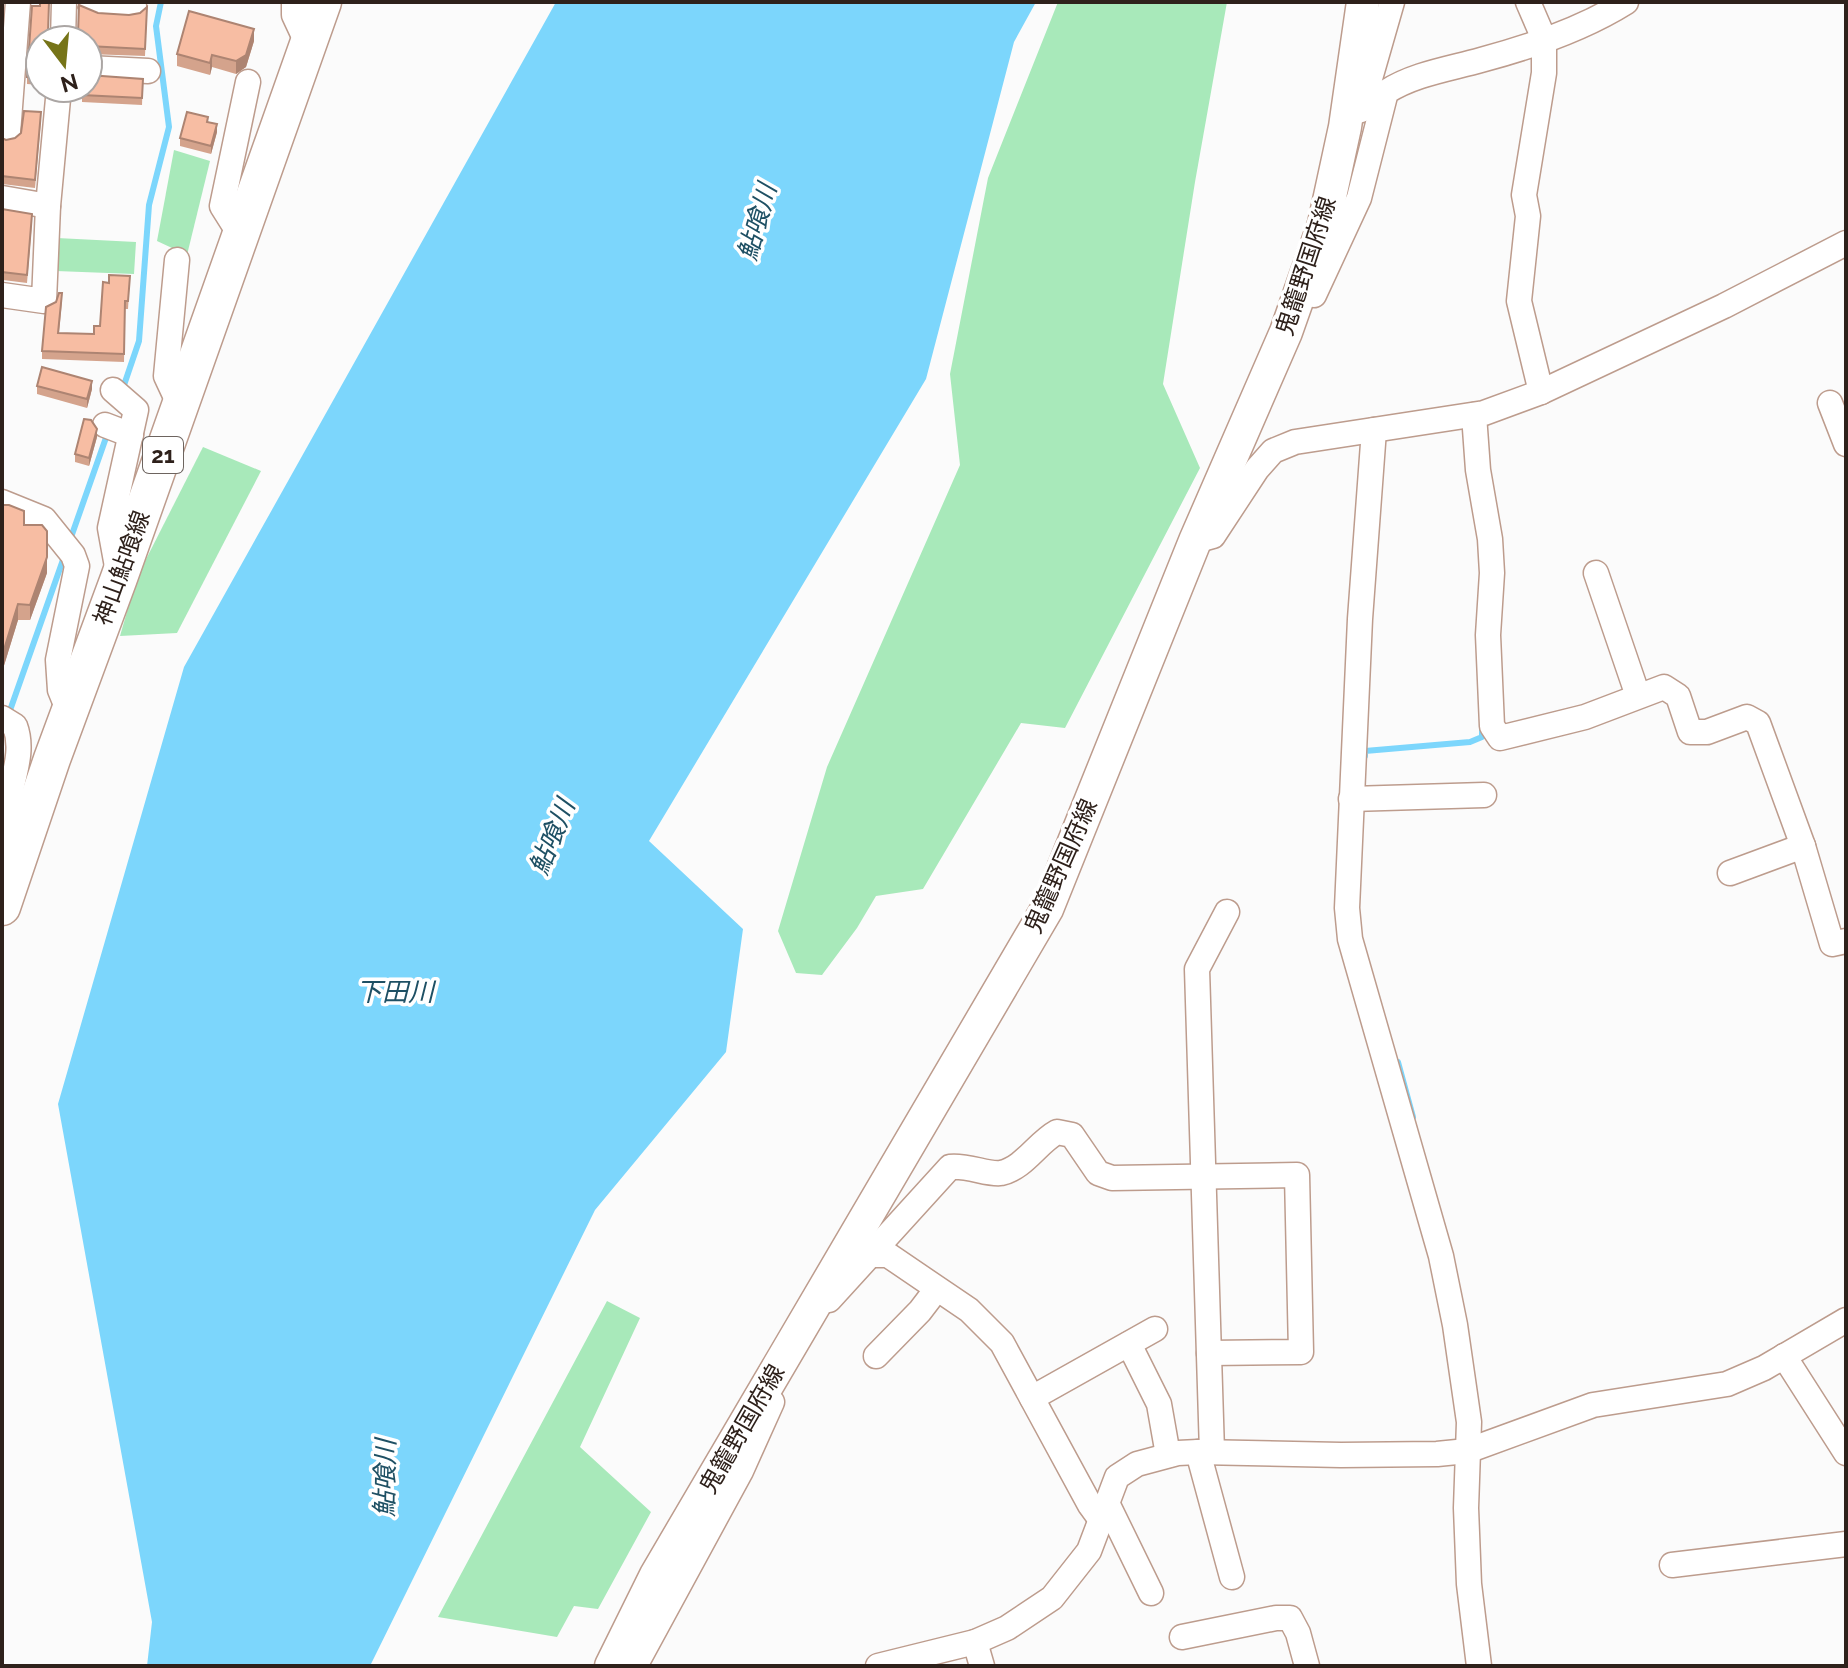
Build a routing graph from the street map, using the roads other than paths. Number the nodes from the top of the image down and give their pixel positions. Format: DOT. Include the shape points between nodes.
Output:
graph roads {
  1 [pos="18,2"];
  2 [pos="64,2"];
  3 [pos="89,2"];
  4 [pos="294,2"];
  5 [pos="323,2"];
  6 [pos="1363,2"];
  7 [pos="1392,2"];
  8 [pos="1528,2"];
  9 [pos="1626,2"];
  10 [pos="134,6"];
  11 [pos="63,24"];
  12 [pos="1544,39"];
  13 [pos="308,45"];
  14 [pos="104,69"];
  15 [pos="148,71"];
  16 [pos="248,82"];
  17 [pos="58,104"];
  18 [pos="1346,115"];
  19 [pos="8,133"];
  20 [pos="2,198"];
  21 [pos="48,206"];
  22 [pos="239,233"];
  23 [pos="1846,243"];
  24 [pos="177,260"];
  25 [pos="2,295"];
  26 [pos="1282,339"];
  27 [pos="113,390"];
  28 [pos="1541,392"];
  29 [pos="1830,403"];
  30 [pos="180,406"];
  31 [pos="1474,415"];
  32 [pos="105,425"];
  33 [pos="1374,430"];
  34 [pos="131,435"];
  35 [pos="1846,444"];
  36 [pos="2,502"];
  37 [pos="1195,541"];
  38 [pos="1596,573"];
  39 [pos="119,578"];
  40 [pos="1638,696"];
  41 [pos="69,712"];
  42 [pos="9,722"];
  43 [pos="1484,795"];
  44 [pos="1351,799"];
  45 [pos="1803,846"];
  46 [pos="19,859"];
  47 [pos="1730,873"];
  48 [pos="2,907"];
  49 [pos="1227,912"];
  50 [pos="1846,941"];
  51 [pos="1203,1178"];
  52 [pos="870,1255"];
  53 [pos="936,1290"];
  54 [pos="1846,1320"];
  55 [pos="1155,1329"];
  56 [pos="798,1333"];
  57 [pos="1129,1344"];
  58 [pos="1209,1353"];
  59 [pos="876,1356"];
  60 [pos="1784,1356"];
  61 [pos="1032,1398"];
  62 [pos="1467,1451"];
  63 [pos="1205,1452"];
  64 [pos="1846,1453"];
  65 [pos="1168,1455"];
  66 [pos="1104,1511"];
  67 [pos="1846,1544"];
  68 [pos="1672,1565"];
  69 [pos="1232,1577"];
  70 [pos="1151,1593"];
  71 [pos="1182,1637"];
  72 [pos="975,1642"];
  73 [pos="611,1666"];
  74 [pos="635,1666"];
  75 [pos="878,1666"];
  76 [pos="982,1666"];
  77 [pos="1307,1666"];
  78 [pos="1479,1666"];
  1 -- 19 [label="street"];
  2 -- 11 [label="street"];
  3 -- 10 [label="street"];
  4 -- 13 [label="street" via="294,15"];
  5 -- 13 [label="main road, 神山鮎喰線 / 21"];
  6 -- 18 [label="main road, 鬼籠野国府線"];
  7 -- 18 [label="street" via="1361,110"];
  8 -- 12 [label="street"];
  9 -- 12 [label="street" via="1597,20"];
  12 -- 26 [label="street" via="1401,82 1386,92 1359,198 1301,330"];
  12 -- 28 [label="street" via="1544,73 1524,195 1528,216 1519,301"];
  13 -- 22 [label="main road, 神山鮎喰線 / 21"];
  14 -- 15 [label="street"];
  16 -- 22 [label="street" via="222,206"];
  17 -- 21 [label="street"];
  18 -- 26 [label="main road, 鬼籠野国府線" via="1324,224"];
  20 -- 21 [label="street"];
  21 -- 25 [label="street" via="44,301"];
  22 -- 30 [label="main road, 神山鮎喰線 / 21"];
  23 -- 28 [label="street"];
  24 -- 30 [label="street" via="166,376"];
  26 -- 37 [label="main road, 鬼籠野国府線"];
  27 -- 34 [label="street" via="136,410"];
  28 -- 31 [label="street"];
  29 -- 35 [label="street"];
  30 -- 39 [label="main road, 神山鮎喰線 / 21"];
  31 -- 33 [label="street"];
  31 -- 40 [label="street" via="1491,551 1492,726 1500,738 1517,735"];
  32 -- 34 [label="street"];
  33 -- 37 [label="street" via="1295,442 1273,451 1213,536"];
  33 -- 44 [label="street"];
  34 -- 39 [label="street" via="110,528"];
  36 -- 41 [label="street" via="44,519 77,566 58,660 60,690"];
  37 -- 56 [label="main road, 鬼籠野国府線" via="1047,909"];
  38 -- 40 [label="street"];
  39 -- 41 [label="main road, 神山鮎喰線 / 21"];
  40 -- 45 [label="street" via="1664,687 1678,696 1690,732 1707,732 1747,717 1758,723"];
  41 -- 46 [label="main road, 神山鮎喰線 / 21"];
  42 -- 46 [label="street" via="19,736 7,809"];
  43 -- 44 [label="street"];
  44 -- 62 [label="street" via="1350,939 1441,1256 1469,1422"];
  45 -- 47 [label="street"];
  45 -- 50 [label="street" via="1832,944"];
  46 -- 48 [label="main road, 神山鮎喰線 / 21"];
  49 -- 51 [label="street" via="1197,969"];
  51 -- 52 [label="street" via="1112,1178 1098,1173 1072,1135 1057,1132 1019,1165 998,1174 950,1167"];
  51 -- 58 [label="street"];
  51 -- 58 [label="street" via="1297,1175 1301,1352"];
  52 -- 53 [label="street" via="888,1255"];
  52 -- 56 [label="street" via="836,1290 811,1328"];
  53 -- 59 [label="street"];
  53 -- 61 [label="street" via="969,1310 1002,1343"];
  54 -- 60 [label="street"];
  55 -- 57 [label="street"];
  56 -- 73 [label="main road, 鬼籠野国府線" via="656,1575"];
  56 -- 74 [label="street" via="741,1471"];
  57 -- 61 [label="street"];
  57 -- 65 [label="street" via="1159,1404"];
  58 -- 63 [label="street"];
  60 -- 62 [label="street" via="1727,1384 1593,1405"];
  60 -- 64 [label="street"];
  61 -- 66 [label="street" via="1090,1505"];
  62 -- 63 [label="street"];
  62 -- 78 [label="street" via="1469,1584"];
  63 -- 65 [label="street"];
  63 -- 69 [label="street"];
  65 -- 66 [label="street" via="1137,1464 1117,1477"];
  66 -- 70 [label="street"];
  66 -- 72 [label="street" via="1089,1551 1052,1598"];
  67 -- 68 [label="street" via="1698,1550"];
  71 -- 77 [label="street" via="1290,1618"];
  72 -- 75 [label="street"];
  72 -- 76 [label="street"];
}
